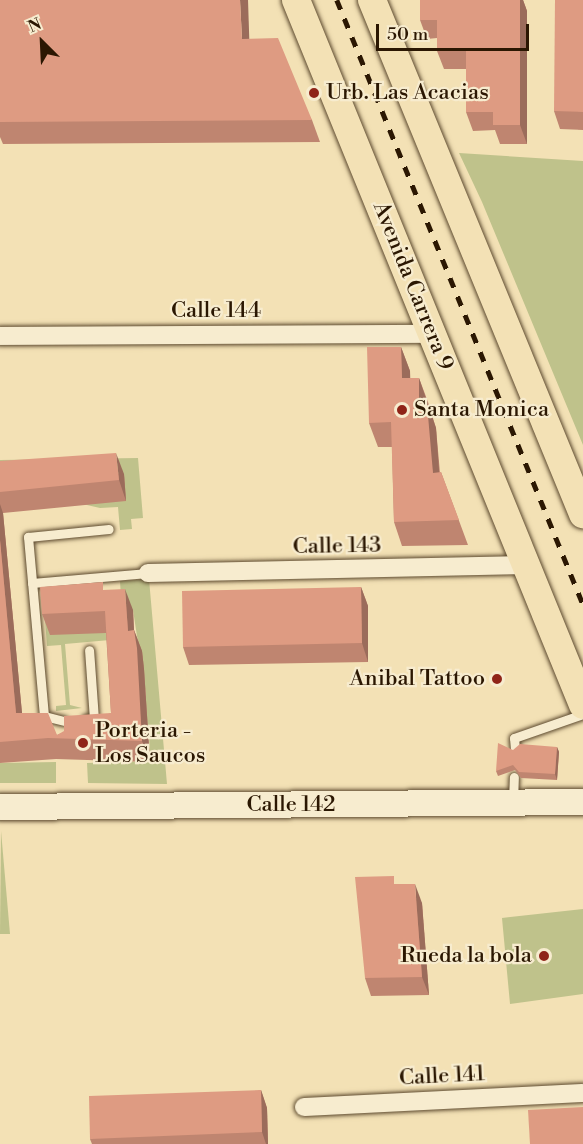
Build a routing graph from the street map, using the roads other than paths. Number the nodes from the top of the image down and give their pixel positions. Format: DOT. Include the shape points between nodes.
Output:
graph roads {
  1 [pos="296,0"];
  2 [pos="372,0"];
  3 [pos="433,334"];
  4 [pos="0,336"];
  5 [pos="583,514"];
  6 [pos="109,529"];
  7 [pos="526,565"];
  8 [pos="148,573"];
  9 [pos="32,583"];
  10 [pos="89,650"];
  11 [pos="583,705"];
  12 [pos="583,714"];
  13 [pos="515,749"];
  14 [pos="514,777"];
  15 [pos="583,802"];
  16 [pos="513,803"];
  17 [pos="0,807"];
  18 [pos="583,1093"];
  19 [pos="304,1107"];
  1 -- 3 [label="main road, Avenida Carrera 9"];
  2 -- 5 [label="main road"];
  3 -- 4 [label="street, Calle 144"];
  3 -- 7 [label="main road, Avenida Carrera 9"];
  6 -- 9 [label="lane" via="28,537"];
  7 -- 8 [label="street, Calle 143"];
  7 -- 11 [label="main road, Avenida Carrera 9"];
  8 -- 9 [label="lane"];
  9 -- 10 [label="lane" via="44,716 64,726 94,719"];
  12 -- 13 [label="lane" via="514,738"];
  14 -- 16 [label="lane"];
  15 -- 16 [label="main road, Calle 142"];
  16 -- 17 [label="main road, Calle 142"];
  18 -- 19 [label="street, Calle 141"];
}
